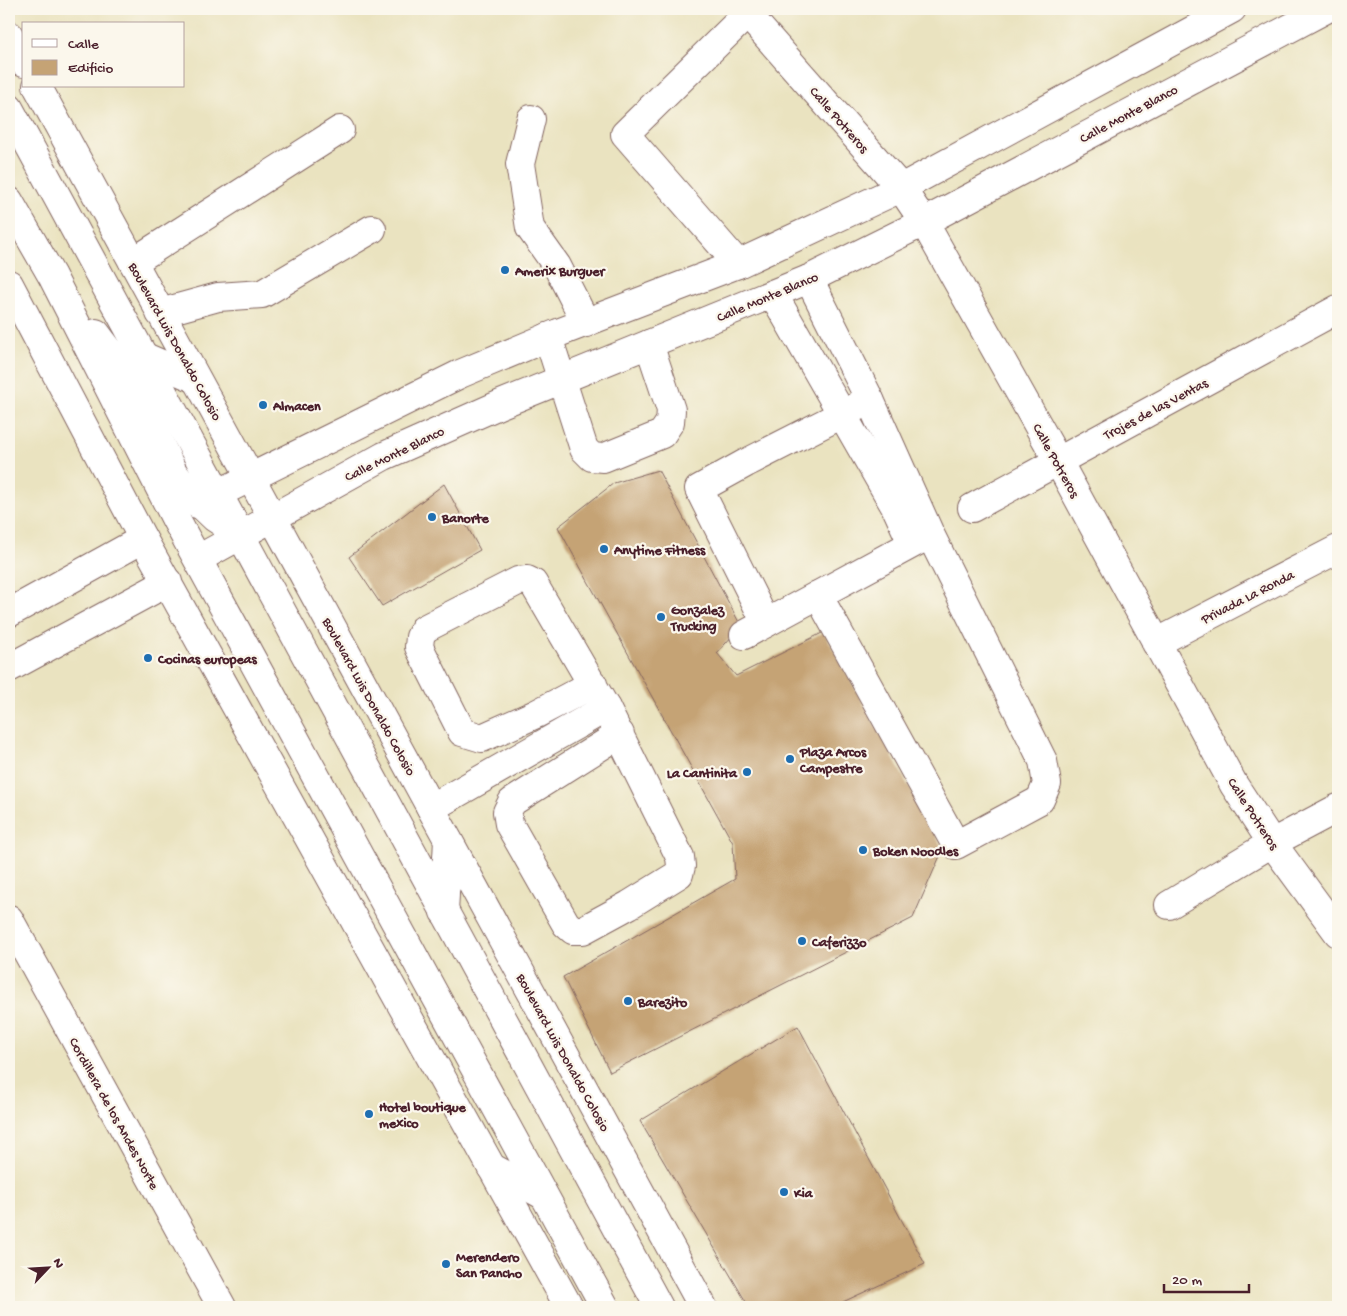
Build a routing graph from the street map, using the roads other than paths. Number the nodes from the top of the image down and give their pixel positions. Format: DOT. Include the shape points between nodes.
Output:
graph roads {
  1 [pos="1232,9"];
  2 [pos="1326,9"];
  3 [pos="745,11"];
  4 [pos="9,35"];
  5 [pos="22,59"];
  6 [pos="38,88"];
  7 [pos="9,108"];
  8 [pos="531,119"];
  9 [pos="340,130"];
  10 [pos="901,188"];
  11 [pos="9,201"];
  12 [pos="924,222"];
  13 [pos="372,229"];
  14 [pos="133,262"];
  15 [pos="738,264"];
  16 [pos="52,276"];
  17 [pos="809,279"];
  18 [pos="9,284"];
  19 [pos="773,294"];
  20 [pos="1338,310"];
  21 [pos="160,313"];
  22 [pos="586,323"];
  23 [pos="548,338"];
  24 [pos="649,344"];
  25 [pos="143,356"];
  26 [pos="196,379"];
  27 [pos="562,379"];
  28 [pos="870,400"];
  29 [pos="842,414"];
  30 [pos="1058,461"];
  31 [pos="250,477"];
  32 [pos="208,498"];
  33 [pos="972,508"];
  34 [pos="272,516"];
  35 [pos="175,518"];
  36 [pos="240,534"];
  37 [pos="143,539"];
  38 [pos="921,539"];
  39 [pos="1338,549"];
  40 [pos="198,559"];
  41 [pos="168,582"];
  42 [pos="818,595"];
  43 [pos="9,614"];
  44 [pos="1156,643"];
  45 [pos="9,668"];
  46 [pos="593,684"];
  47 [pos="606,708"];
  48 [pos="620,734"];
  49 [pos="431,808"];
  50 [pos="1338,808"];
  51 [pos="448,840"];
  52 [pos="1272,843"];
  53 [pos="1169,905"];
  54 [pos="444,912"];
  55 [pos="9,919"];
  56 [pos="1338,933"];
  57 [pos="490,1167"];
  58 [pos="543,1195"];
  59 [pos="222,1307"];
  60 [pos="569,1307"];
  61 [pos="605,1307"];
  62 [pos="659,1307"];
  63 [pos="703,1307"];
  1 -- 10 [label="street"];
  2 -- 12 [label="street, Calle Monte Blanco"];
  3 -- 10 [label="street, Calle Potreros"];
  3 -- 15 [label="street" via="624,134"];
  4 -- 5 [label="street"];
  6 -- 14 [label="street, Boulevard Luis Donaldo Colosio"];
  7 -- 25 [label="street"];
  8 -- 22 [label="street" via="520,164 530,228 557,266"];
  9 -- 14 [label="street"];
  10 -- 12 [label="street, Calle Potreros"];
  10 -- 15 [label="street"];
  11 -- 16 [label="street"];
  12 -- 17 [label="street, Calle Monte Blanco"];
  12 -- 30 [label="street, Calle Potreros"];
  13 -- 21 [label="street" via="262,294 218,297"];
  14 -- 21 [label="street, Boulevard Luis Donaldo Colosio"];
  15 -- 22 [label="street"];
  16 -- 32 [label="street" via="127,374 173,472"];
  16 -- 35 [label="street"];
  17 -- 19 [label="street, Calle Monte Blanco"];
  17 -- 28 [label="street"];
  18 -- 37 [label="street"];
  19 -- 24 [label="street, Calle Monte Blanco"];
  19 -- 29 [label="street"];
  20 -- 30 [label="street, Trojes de las Ventas"];
  21 -- 26 [label="street, Boulevard Luis Donaldo Colosio"];
  22 -- 23 [label="street"];
  23 -- 27 [label="street"];
  23 -- 31 [label="street" via="460,374"];
  24 -- 27 [label="street, Calle Monte Blanco"];
  24 -- 27 [label="street" via="671,410 670,422 662,434 603,458 592,457 584,449"];
  25 -- 26 [label="street"];
  25 -- 32 [label="street"];
  26 -- 31 [label="street, Boulevard Luis Donaldo Colosio"];
  27 -- 34 [label="street, Calle Monte Blanco" via="384,456"];
  28 -- 29 [label="street"];
  28 -- 38 [label="street"];
  29 -- 38 [label="street" via="897,510"];
  29 -- 42 [label="street" via="699,489 755,629"];
  30 -- 33 [label="street, Trojes de las Ventas"];
  30 -- 44 [label="street, Calle Potreros"];
  31 -- 32 [label="street"];
  31 -- 34 [label="street, Boulevard Luis Donaldo Colosio"];
  32 -- 35 [label="street"];
  32 -- 36 [label="street"];
  34 -- 36 [label="street, Calle Monte Blanco"];
  34 -- 49 [label="street, Boulevard Luis Donaldo Colosio"];
  35 -- 40 [label="street"];
  36 -- 40 [label="street, Calle Monte Blanco"];
  36 -- 54 [label="street"];
  37 -- 41 [label="street"];
  37 -- 43 [label="street"];
  38 -- 42 [label="street"];
  38 -- 42 [label="street" via="1043,761 1047,784 1040,800 956,845"];
  39 -- 44 [label="street, Privada La Ronda"];
  40 -- 58 [label="street"];
  41 -- 45 [label="street"];
  41 -- 57 [label="street"];
  44 -- 52 [label="street, Calle Potreros" via="1234,785"];
  46 -- 46 [label="street" via="533,583 527,580 518,580 467,605 424,629 420,637 419,647 462,732 472,736 482,738"];
  46 -- 47 [label="street"];
  47 -- 48 [label="street"];
  47 -- 49 [label="street"];
  48 -- 48 [label="street" via="680,857 681,866 679,874 629,906 583,930 573,930 566,924 509,824 507,812 512,802"];
  49 -- 51 [label="street, Boulevard Luis Donaldo Colosio"];
  50 -- 52 [label="street"];
  51 -- 54 [label="street"];
  51 -- 63 [label="street, Boulevard Luis Donaldo Colosio"];
  52 -- 53 [label="street"];
  52 -- 56 [label="street, Calle Potreros"];
  54 -- 62 [label="street"];
  55 -- 59 [label="street, Cordillera de los Andes Norte"];
  57 -- 58 [label="street"];
  57 -- 60 [label="street"];
  58 -- 61 [label="street"];
}
